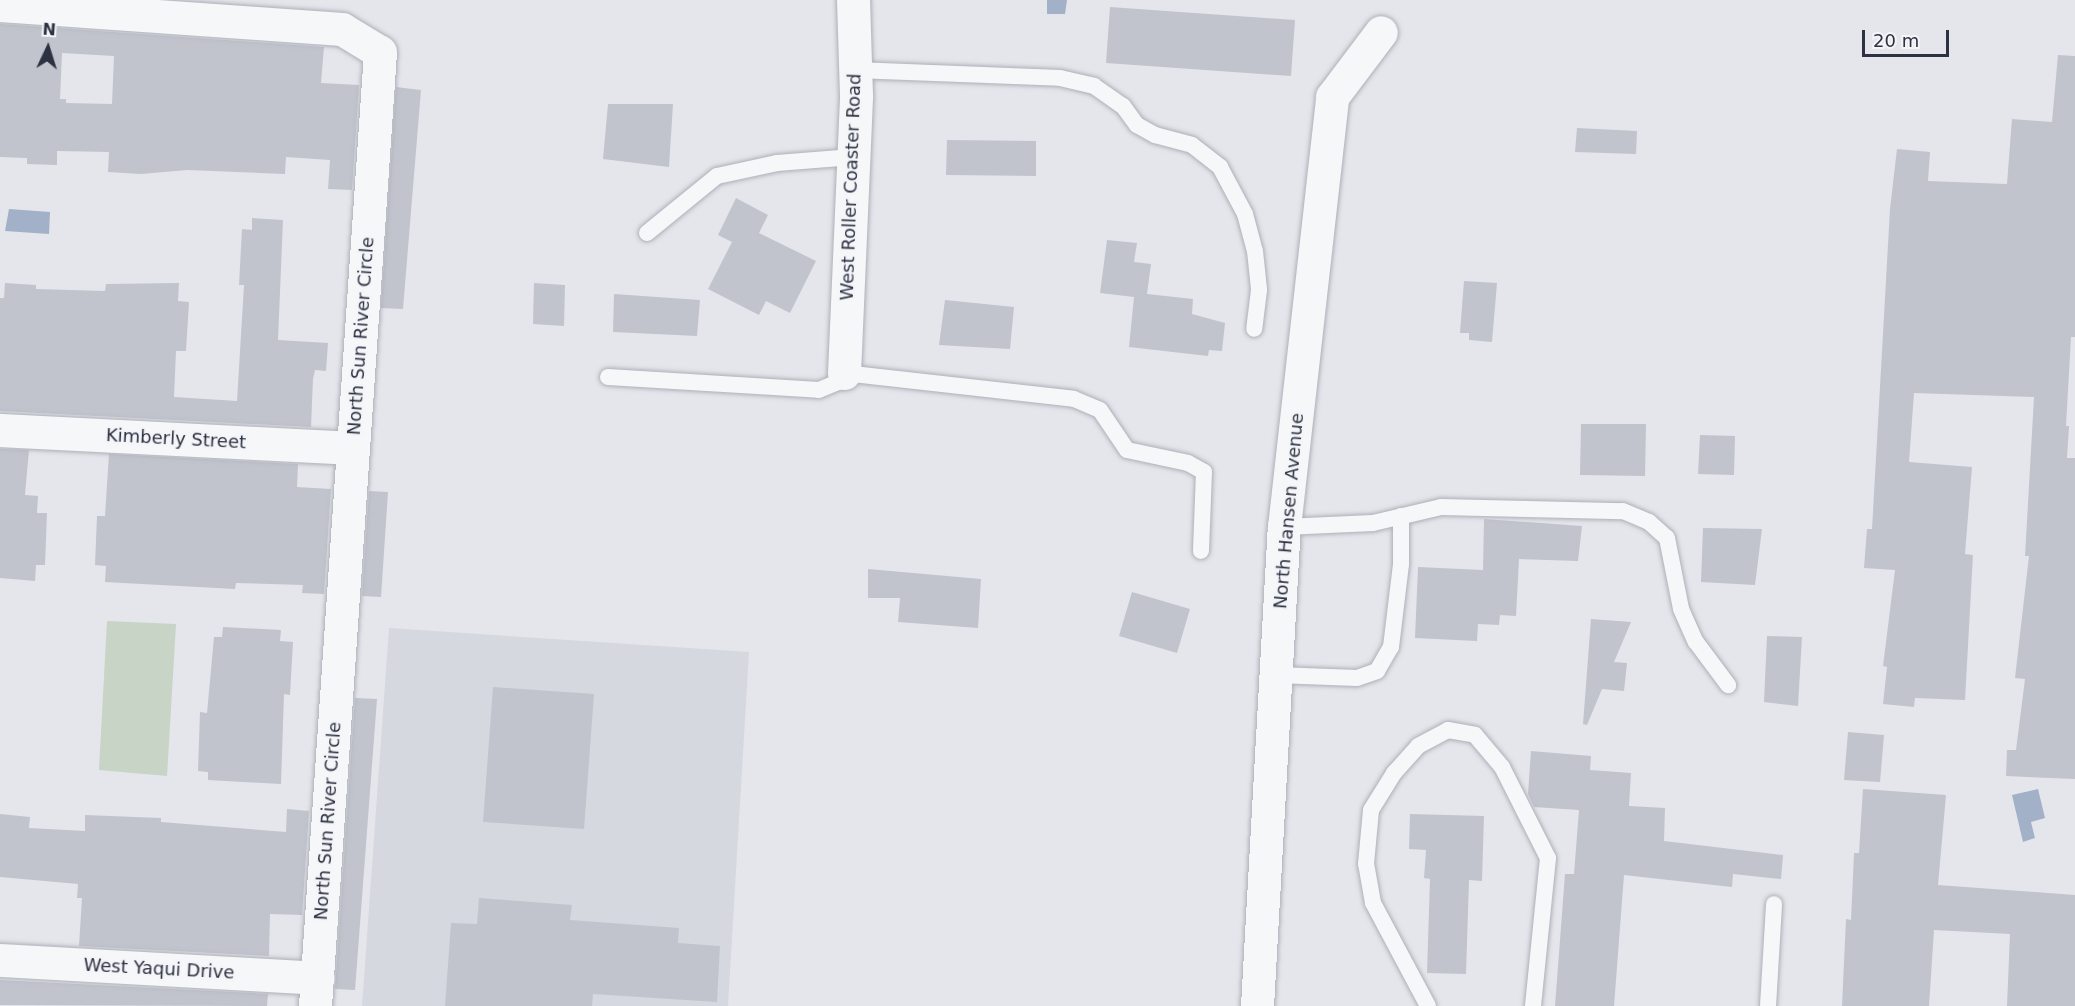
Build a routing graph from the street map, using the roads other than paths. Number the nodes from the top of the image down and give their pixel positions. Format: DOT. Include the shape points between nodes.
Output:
graph roads {
  1 [pos="853,0"];
  2 [pos="0,5"];
  3 [pos="1381,33"];
  4 [pos="855,70"];
  5 [pos="853,157"];
  6 [pos="647,233"];
  7 [pos="1254,329"];
  8 [pos="844,373"];
  9 [pos="608,377"];
  10 [pos="0,430"];
  11 [pos="353,448"];
  12 [pos="1401,516"];
  13 [pos="1284,527"];
  14 [pos="1201,551"];
  15 [pos="1276,675"];
  16 [pos="1728,685"];
  17 [pos="1774,904"];
  18 [pos="0,960"];
  19 [pos="316,992"];
  20 [pos="1257,1006"];
  21 [pos="1428,1006"];
  22 [pos="1533,1006"];
  23 [pos="1768,1006"];
  1 -- 4 [label="street, West Roller Coaster Road"];
  2 -- 11 [label="street, North Sun River Circle" via="342,29 380,52"];
  3 -- 13 [label="street, North Hansen Avenue" via="1332,98"];
  4 -- 5 [label="street, West Roller Coaster Road"];
  4 -- 7 [label="lane" via="1060,78 1094,86 1123,106 1137,125 1155,135 1192,145 1220,167 1245,214 1255,250 1259,290"];
  5 -- 6 [label="lane" via="777,163 717,176"];
  5 -- 8 [label="street, West Roller Coaster Road"];
  8 -- 9 [label="lane" via="838,382 819,390"];
  8 -- 14 [label="lane" via="1074,399 1090,405 1100,410 1127,450 1188,463 1204,472"];
  10 -- 11 [label="street, Kimberly Street"];
  11 -- 19 [label="street, North Sun River Circle"];
  12 -- 13 [label="lane" via="1373,523"];
  12 -- 15 [label="lane" via="1401,564 1392,637 1377,671 1357,678"];
  12 -- 16 [label="lane" via="1429,508 1471,507 1623,511 1649,522 1666,538 1681,609 1696,642"];
  13 -- 15 [label="street, North Hansen Avenue"];
  15 -- 20 [label="street, North Hansen Avenue"];
  17 -- 23 [label="lane"];
  18 -- 19 [label="street, West Yaqui Drive"];
  21 -- 22 [label="lane" via="1373,903 1366,864 1371,810 1418,746 1448,730 1475,735 1502,767 1548,858"];
}
